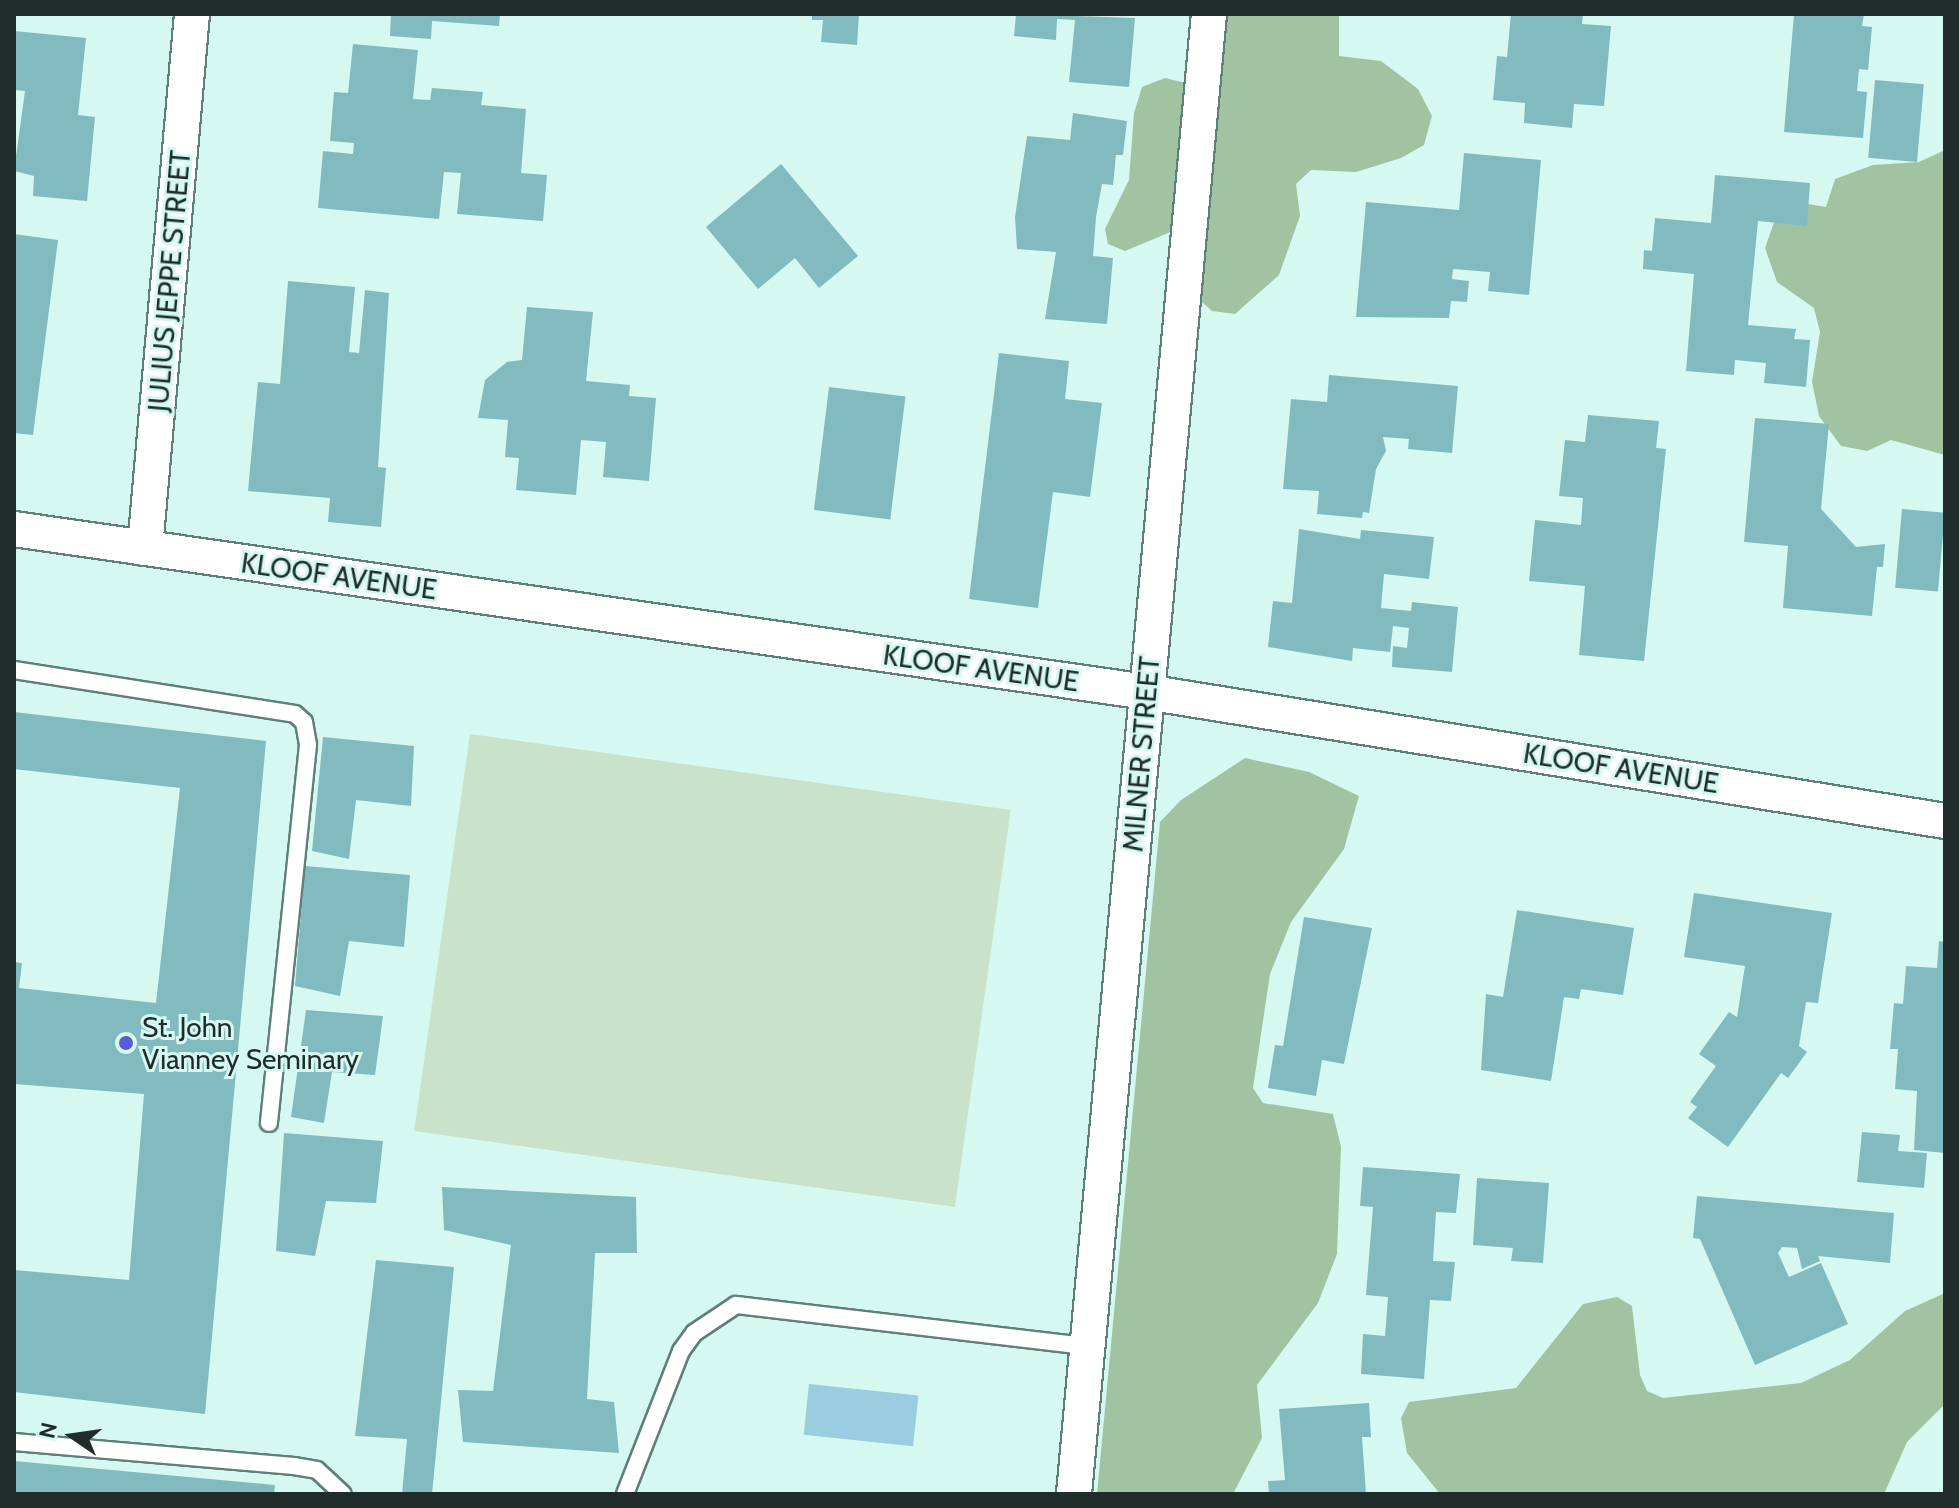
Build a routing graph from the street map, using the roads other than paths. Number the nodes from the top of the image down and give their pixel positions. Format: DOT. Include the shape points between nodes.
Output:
graph roads {
  1 [pos="192,14"];
  2 [pos="1209,14"];
  3 [pos="14,529"];
  4 [pos="145,548"];
  5 [pos="14,670"];
  6 [pos="1146,692"];
  7 [pos="1945,821"];
  8 [pos="269,1123"];
  9 [pos="1086,1346"];
  10 [pos="14,1442"];
  11 [pos="343,1494"];
  12 [pos="625,1494"];
  13 [pos="1074,1494"];
  1 -- 4 [label="street, JULIUS JEPPE STREET"];
  2 -- 6 [label="street, MILNER STREET"];
  3 -- 4 [label="street, KLOOF AVENUE"];
  4 -- 6 [label="street, KLOOF AVENUE"];
  5 -- 8 [label="lane" via="295,714 304,722 308,745"];
  6 -- 7 [label="street, KLOOF AVENUE"];
  6 -- 9 [label="street, MILNER STREET"];
  9 -- 12 [label="lane" via="736,1305 694,1333 681,1351"];
  9 -- 13 [label="street, MILNER STREET"];
  10 -- 11 [label="lane" via="294,1466 317,1470"];
}
